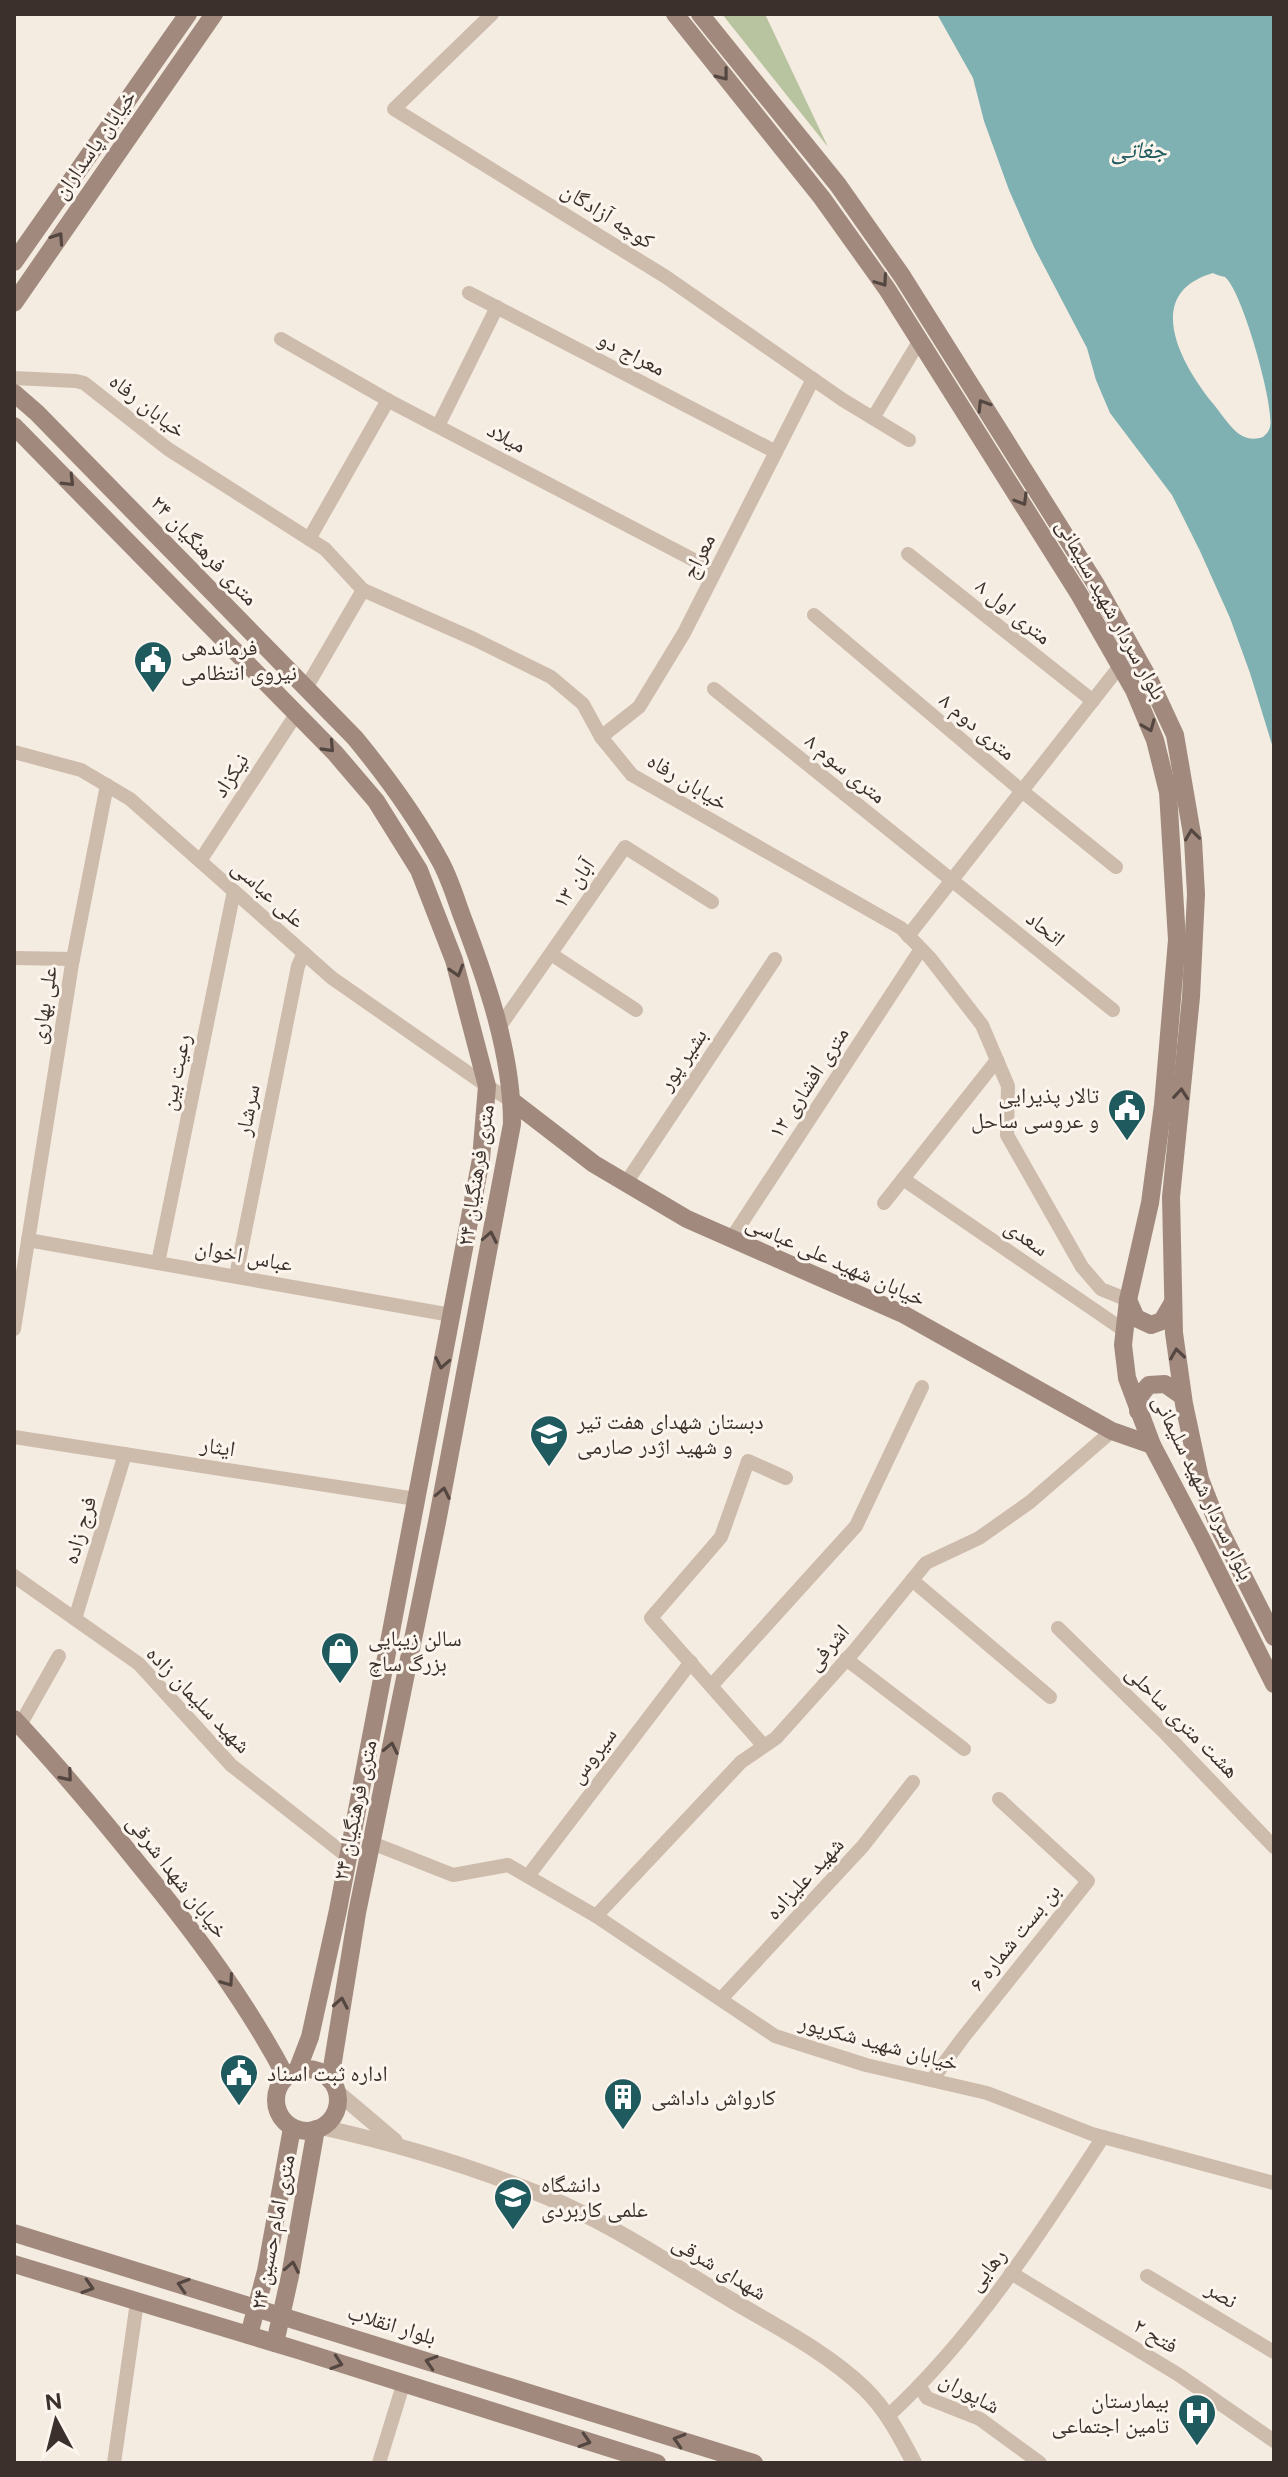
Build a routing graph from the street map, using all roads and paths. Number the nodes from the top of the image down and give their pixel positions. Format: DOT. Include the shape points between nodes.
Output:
graph roads {
  1 [pos="188,14"];
  2 [pos="214,14"];
  3 [pos="492,14"];
  4 [pos="675,14"];
  5 [pos="700,14"];
  6 [pos="14,262"];
  7 [pos="469,293"];
  8 [pos="14,303"];
  9 [pos="497,307"];
  10 [pos="281,339"];
  11 [pos="920,340"];
  12 [pos="14,378"];
  13 [pos="813,379"];
  14 [pos="14,393"];
  15 [pos="388,400"];
  16 [pos="873,418"];
  17 [pos="14,426"];
  18 [pos="438,426"];
  19 [pos="909,440"];
  20 [pos="776,452"];
  21 [pos="309,539"];
  22 [pos="908,554"];
  23 [pos="715,571"];
  24 [pos="363,590"];
  25 [pos="814,615"];
  26 [pos="1120,666"];
  27 [pos="306,688"];
  28 [pos="714,689"];
  29 [pos="1093,701"];
  30 [pos="297,713"];
  31 [pos="601,737"];
  32 [pos="14,752"];
  33 [pos="107,785"];
  34 [pos="1022,791"];
  35 [pos="200,861"];
  36 [pos="1116,867"];
  37 [pos="951,881"];
  38 [pos="234,891"];
  39 [pos="712,902"];
  40 [pos="908,936"];
  41 [pos="921,949"];
  42 [pos="304,953"];
  43 [pos="551,954"];
  44 [pos="14,958"];
  45 [pos="73,959"];
  46 [pos="775,959"];
  47 [pos="636,1010"];
  48 [pos="1113,1010"];
  49 [pos="498,1029"];
  50 [pos="997,1060"];
  51 [pos="487,1086"];
  52 [pos="512,1101"];
  53 [pos="903,1179"];
  54 [pos="626,1183"];
  55 [pos="884,1203"];
  56 [pos="731,1239"];
  57 [pos="28,1240"];
  58 [pos="158,1263"];
  59 [pos="236,1276"];
  60 [pos="1128,1300"];
  61 [pos="1172,1304"];
  62 [pos="451,1315"];
  63 [pos="475,1320"];
  64 [pos="14,1329"];
  65 [pos="1125,1331"];
  66 [pos="922,1387"];
  67 [pos="1182,1396"];
  68 [pos="1138,1411"];
  69 [pos="1112,1431"];
  70 [pos="14,1437"];
  71 [pos="1152,1445"];
  72 [pos="125,1454"];
  73 [pos="786,1478"];
  74 [pos="416,1499"];
  75 [pos="14,1576"];
  76 [pos="912,1580"];
  77 [pos="75,1619"];
  78 [pos="1058,1628"];
  79 [pos="1274,1637"];
  80 [pos="59,1656"];
  81 [pos="846,1659"];
  82 [pos="691,1662"];
  83 [pos="1274,1684"];
  84 [pos="712,1685"];
  85 [pos="1050,1697"];
  86 [pos="17,1722"];
  87 [pos="764,1746"];
  88 [pos="964,1749"];
  89 [pos="913,1782"];
  90 [pos="999,1799"];
  91 [pos="1272,1839"];
  92 [pos="372,1843"];
  93 [pos="348,1857"];
  94 [pos="528,1876"];
  95 [pos="596,1916"];
  96 [pos="721,1999"];
  97 [pos="292,2074"];
  98 [pos="932,2080"];
  99 [pos="333,2085"];
  100 [pos="292,2128"];
  101 [pos="319,2128"];
  102 [pos="1103,2137"];
  103 [pos="399,2144"];
  104 [pos="1274,2183"];
  105 [pos="15,2238"];
  106 [pos="14,2264"];
  107 [pos="1011,2273"];
  108 [pos="1147,2276"];
  109 [pos="137,2302"];
  110 [pos="256,2307"];
  111 [pos="281,2315"];
  112 [pos="249,2335"];
  113 [pos="275,2343"];
  114 [pos="1274,2352"];
  115 [pos="403,2385"];
  116 [pos="920,2387"];
  117 [pos="888,2416"];
  118 [pos="1274,2441"];
  119 [pos="114,2463"];
  120 [pos="379,2463"];
  121 [pos="657,2463"];
  122 [pos="754,2463"];
  123 [pos="914,2463"];
  124 [pos="1040,2463"];
  1 -- 6 [label="main road, خیابان پاسداران"];
  8 -- 2 [label="main road, خیابان پاسداران, one-way"];
  3 -- 13 [label="street, کوچه آزادگان" via="394,109 666,277"];
  4 -- 11 [label="main road, بلوار سردار شهید سلیمانی, one-way" via="822,198"];
  61 -- 5 [label="main road, بلوار سردار شهید سلیمانی, one-way" via="1171,1197 1196,907 1193,840 1175,735 1095,583 902,276 838,185"];
  7 -- 9 [label="street, معراج دو"];
  9 -- 18 [label="street"];
  9 -- 20 [label="street, معراج دو"];
  10 -- 15 [label="street, میلاد"];
  11 -- 16 [label="street"];
  11 -- 26 [label="main road, بلوار سردار شهید سلیمانی, one-way"];
  12 -- 21 [label="street, خیابان رفاه" via="84,383 168,449"];
  13 -- 16 [label="street, کوچه آزادگان"];
  13 -- 20 [label="street, معراج"];
  14 -- 27 [label="main road, ۲۴ متری فرهنگیان"];
  15 -- 18 [label="street, میلاد"];
  15 -- 21 [label="street"];
  16 -- 19 [label="street, کوچه آزادگان"];
  17 -- 30 [label="main road, ۲۴ متری فرهنگیان, one-way"];
  18 -- 23 [label="street, میلاد"];
  20 -- 23 [label="street, معراج"];
  21 -- 24 [label="street, خیابان رفاه"];
  22 -- 29 [label="street, ۸ متری اول"];
  23 -- 31 [label="street, معراج" via="639,707"];
  24 -- 27 [label="street"];
  24 -- 31 [label="street, خیابان رفاه" via="551,677 583,704"];
  25 -- 34 [label="street, ۸ متری دوم"];
  26 -- 29 [label="street"];
  26 -- 60 [label="main road, بلوار سردار شهید سلیمانی, one-way" via="1155,740 1168,792 1177,940 1150,1203"];
  27 -- 49 [label="main road, ۲۴ متری فرهنگیان" via="397,789 441,862"];
  28 -- 37 [label="street, ۸ متری سوم"];
  29 -- 34 [label="street"];
  30 -- 35 [label="street, نیکزاد"];
  30 -- 51 [label="main road, ۲۴ متری فرهنگیان, one-way" via="376,801 419,870 454,960"];
  31 -- 40 [label="street, خیابان رفاه" via="632,775"];
  32 -- 33 [label="street, علی عباسی" via="81,770"];
  33 -- 35 [label="street, علی عباسی"];
  33 -- 45 [label="street, علی بهاری"];
  34 -- 36 [label="street, ۸ متری دوم"];
  34 -- 37 [label="street"];
  35 -- 38 [label="street, علی عباسی"];
  37 -- 40 [label="street"];
  37 -- 48 [label="street, اتحاد"];
  38 -- 42 [label="street, علی عباسی"];
  38 -- 58 [label="street, رعیت بین"];
  39 -- 43 [label="street, ۱۳ آبان" via="625,847"];
  40 -- 41 [label="street, خیابان رفاه"];
  41 -- 50 [label="street, خیابان رفاه" via="982,1025"];
  41 -- 56 [label="street, ۱۲ متری افشاری"];
  42 -- 51 [label="street, علی عباسی"];
  42 -- 59 [label="street, سرشار"];
  43 -- 47 [label="street"];
  43 -- 49 [label="street, ۱۳ آبان"];
  44 -- 45 [label="street"];
  45 -- 57 [label="street, علی بهاری"];
  46 -- 54 [label="street, بشیر پور"];
  49 -- 52 [label="main road, ۲۴ متری فرهنگیان"];
  50 -- 53 [label="street"];
  50 -- 60 [label="street, خیابان رفاه" via="1008,1086 1007,1135 1082,1267 1101,1289"];
  51 -- 52 [label="street, علی عباسی"];
  51 -- 62 [label="main road, ۲۴ متری فرهنگیان" via="481,1159"];
  52 -- 54 [label="main road, خیابان شهید علی عباسی"];
  63 -- 52 [label="main road, ۲۴ متری فرهنگیان, one-way"];
  53 -- 55 [label="street"];
  53 -- 65 [label="street, سعدی"];
  54 -- 56 [label="main road, خیابان شهید علی عباسی"];
  56 -- 69 [label="main road, خیابان شهید علی عباسی" via="903,1314"];
  57 -- 58 [label="street, عباس اخوان"];
  57 -- 64 [label="street, علی بهاری"];
  58 -- 59 [label="street, عباس اخوان"];
  59 -- 62 [label="street, عباس اخوان"];
  60 -- 61 [label="main road" via="1136,1318 1151,1325 1162,1321"];
  60 -- 65 [label="main road, بلوار سردار شهید سلیمانی"];
  67 -- 61 [label="main road, بلوار سردار شهید سلیمانی, one-way"];
  62 -- 63 [label="main road"];
  62 -- 74 [label="main road, ۲۴ متری فرهنگیان, one-way"];
  92 -- 63 [label="main road, ۲۴ متری فرهنگیان, one-way"];
  65 -- 68 [label="main road, بلوار سردار شهید سلیمانی" via="1127,1378"];
  66 -- 84 [label="street" via="856,1526"];
  67 -- 68 [label="main road" via="1165,1384 1149,1385"];
  67 -- 79 [label="main road, بلوار سردار شهید سلیمانی" via="1200,1479"];
  68 -- 71 [label="main road, بلوار سردار شهید سلیمانی"];
  69 -- 71 [label="main road, خیابان شهید علی عباسی"];
  69 -- 76 [label="street, اشرفی" via="1030,1502 979,1538 926,1563"];
  70 -- 72 [label="street, ایثار"];
  71 -- 83 [label="main road, بلوار سردار شهید سلیمانی"];
  72 -- 74 [label="street, ایثار"];
  72 -- 77 [label="street, فرج زاده"];
  73 -- 82 [label="street" via="748,1461 721,1537 651,1618"];
  74 -- 93 [label="main road, ۲۴ متری فرهنگیان"];
  75 -- 77 [label="street, شهید سلیمان زاده"];
  76 -- 81 [label="street, اشرفی"];
  76 -- 85 [label="street"];
  77 -- 93 [label="street, شهید سلیمان زاده" via="139,1664 231,1765"];
  78 -- 91 [label="street, هشت متری ساحلی"];
  80 -- 86 [label="street"];
  81 -- 87 [label="street, اشرفی"];
  81 -- 88 [label="street"];
  82 -- 84 [label="street"];
  82 -- 94 [label="street, سیروس"];
  84 -- 87 [label="street"];
  86 -- 97 [label="main road, خیابان شهدا شرقی, one-way" via="193,1930"];
  87 -- 95 [label="street, اشرفی" via="741,1762"];
  89 -- 96 [label="street, شهید علیزاده" via="863,1846"];
  90 -- 98 [label="street, بن بست شماره ۶" via="1088,1881"];
  92 -- 94 [label="street, خیابان شهید شکرپور" via="453,1875 508,1865"];
  99 -- 92 [label="main road, ۲۴ متری فرهنگیان, one-way" via="335,2037"];
  93 -- 97 [label="main road, ۲۴ متری فرهنگیان" via="310,2037"];
  94 -- 95 [label="street, خیابان شهید شکرپور"];
  95 -- 96 [label="street, خیابان شهید شکرپور"];
  96 -- 98 [label="street, خیابان شهید شکرپور" via="775,2036"];
  97 -- 99 [label="main road" via="315,2070"];
  97 -- 100 [label="main road" via="280,2085 276,2104"];
  98 -- 102 [label="street, خیابان شهید شکرپور" via="987,2093"];
  99 -- 101 [label="main road" via="336,2110"];
  99 -- 103 [label="street"];
  100 -- 101 [label="main road"];
  100 -- 110 [label="main road, ۲۴ متری امام حسین"];
  101 -- 103 [label="street, شهدای شرقی"];
  111 -- 101 [label="main road, ۲۴ متری امام حسین, one-way"];
  102 -- 104 [label="street, خیابان شهید شکرپور"];
  102 -- 107 [label="street, رهایی"];
  103 -- 117 [label="street, شهدای شرقی" via="548,2197 614,2230 829,2359 865,2388"];
  110 -- 105 [label="main road, بلوار انقلاب, one-way"];
  106 -- 109 [label="main road, one-way"];
  107 -- 116 [label="street, رهایی"];
  107 -- 118 [label="street, فتح ۲" via="1179,2375"];
  108 -- 114 [label="street, نصر"];
  109 -- 112 [label="main road"];
  109 -- 119 [label="street"];
  110 -- 111 [label="main road, بلوار انقلاب"];
  110 -- 112 [label="main road, ۲۴ متری امام حسین"];
  111 -- 113 [label="main road, ۲۴ متری امام حسین"];
  122 -- 111 [label="main road, بلوار انقلاب, one-way"];
  112 -- 113 [label="main road"];
  113 -- 115 [label="main road, one-way"];
  115 -- 120 [label="street"];
  115 -- 121 [label="main road, one-way"];
  116 -- 117 [label="street, رهایی"];
  116 -- 124 [label="street, شاپوران" via="927,2398 980,2419"];
  117 -- 123 [label="street, شهدای شرقی"];
}
